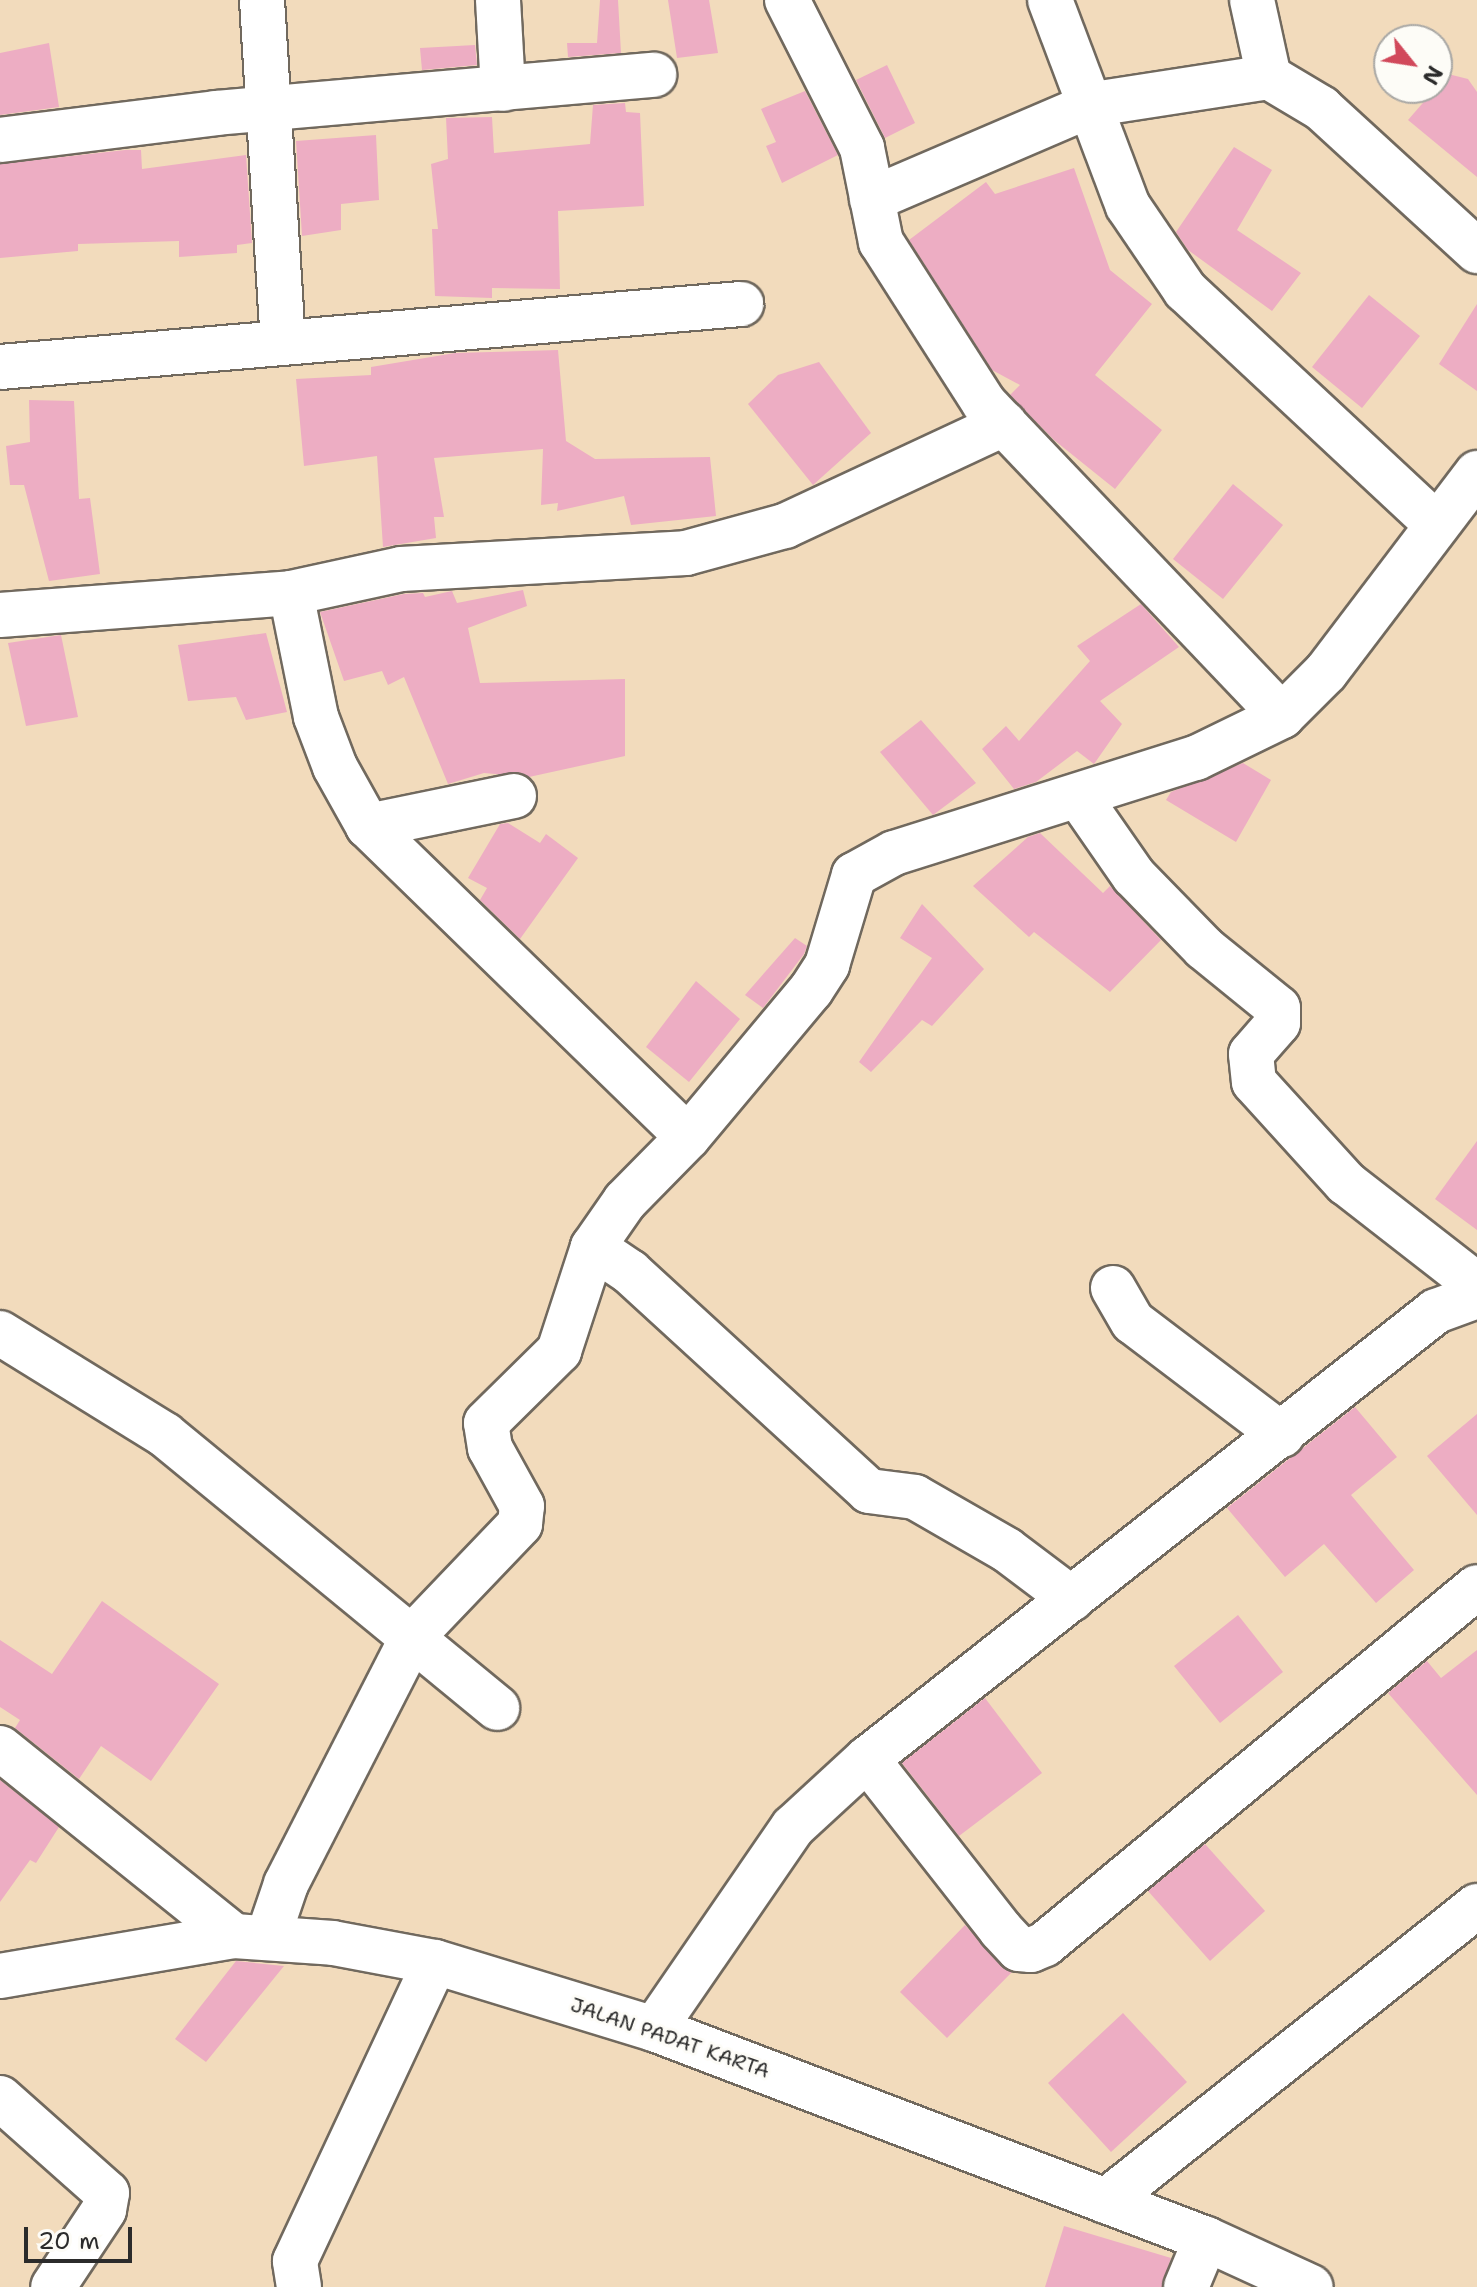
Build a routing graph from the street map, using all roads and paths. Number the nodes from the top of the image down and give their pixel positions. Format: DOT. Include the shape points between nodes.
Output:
graph roads {
  1 [pos="262,0"];
  2 [pos="498,0"];
  3 [pos="787,0"];
  4 [pos="1050,0"];
  5 [pos="1252,0"];
  6 [pos="654,75"];
  7 [pos="1269,77"];
  8 [pos="503,89"];
  9 [pos="272,108"];
  10 [pos="1102,133"];
  11 [pos="0,140"];
  12 [pos="872,199"];
  13 [pos="1477,251"];
  14 [pos="741,304"];
  15 [pos="283,341"];
  16 [pos="0,367"];
  17 [pos="1004,424"];
  18 [pos="1477,473"];
  19 [pos="1436,524"];
  20 [pos="291,593"];
  21 [pos="0,615"];
  22 [pos="1282,716"];
  23 [pos="514,796"];
  24 [pos="1079,797"];
  25 [pos="368,826"];
  26 [pos="688,1137"];
  27 [pos="593,1247"];
  28 [pos="1477,1285"];
  29 [pos="1113,1288"];
  30 [pos="1477,1296"];
  31 [pos="0,1333"];
  32 [pos="1282,1435"];
  33 [pos="1477,1587"];
  34 [pos="1072,1599"];
  35 [pos="413,1636"];
  36 [pos="497,1708"];
  37 [pos="0,1748"];
  38 [pos="867,1759"];
  39 [pos="1477,1906"];
  40 [pos="251,1936"];
  41 [pos="435,1962"];
  42 [pos="3,1973"];
  43 [pos="654,2029"];
  44 [pos="0,2098"];
  45 [pos="1106,2201"];
  46 [pos="1206,2239"];
  47 [pos="53,2287"];
  48 [pos="299,2287"];
  49 [pos="1186,2287"];
  50 [pos="1311,2287"];
  1 -- 9 [label="street"];
  2 -- 8 [label="street"];
  3 -- 12 [label="street" via="862,148"];
  4 -- 10 [label="street"];
  5 -- 7 [label="street"];
  6 -- 8 [label="street"];
  7 -- 10 [label="street"];
  7 -- 13 [label="street" via="1321,108"];
  8 -- 9 [label="street"];
  9 -- 11 [label="street"];
  9 -- 15 [label="street"];
  10 -- 12 [label="street"];
  10 -- 19 [label="street" via="1128,206 1185,290"];
  12 -- 17 [label="street" via="881,242 984,403"];
  14 -- 15 [label="street"];
  15 -- 16 [label="street"];
  17 -- 20 [label="street" via="744,541 686,553 401,569"];
  17 -- 22 [label="street"];
  18 -- 19 [label="street"];
  19 -- 22 [label="street" via="1326,672"];
  20 -- 21 [label="street"];
  20 -- 25 [label="street" via="316,717 335,767"];
  22 -- 24 [label="street" via="1196,758"];
  23 -- 25 [label="street"];
  24 -- 26 [label="street" via="894,853 854,875 827,965"];
  24 -- 28 [label="street" via="1134,876 1204,948 1278,1008 1278,1023 1251,1054 1254,1082 1346,1183"];
  25 -- 26 [label="street"];
  26 -- 27 [label="street" via="625,1201"];
  27 -- 34 [label="street" via="630,1272 869,1491 915,1497 1007,1550"];
  27 -- 35 [label="street" via="559,1351 486,1423 490,1448 522,1506 520,1524"];
  29 -- 32 [label="street" via="1133,1322"];
  30 -- 32 [label="street" via="1436,1311"];
  31 -- 35 [label="street" via="165,1435"];
  32 -- 34 [label="street"];
  33 -- 38 [label="street" via="1045,1944 1031,1950 1019,1949 1001,1930"];
  34 -- 38 [label="street"];
  35 -- 36 [label="street"];
  35 -- 40 [label="street" via="286,1884"];
  37 -- 40 [label="street"];
  38 -- 43 [label="street" via="793,1827"];
  39 -- 45 [label="street"];
  40 -- 41 [label="street, JALAN PADAT KARTA"];
  40 -- 42 [label="street, JALAN PADAT KARTA"];
  41 -- 43 [label="street, JALAN PADAT KARTA"];
  41 -- 48 [label="street" via="295,2261"];
  43 -- 45 [label="street, JALAN PADAT KARTA"];
  44 -- 47 [label="street" via="107,2193 104,2210"];
  45 -- 46 [label="street, JALAN PADAT KARTA"];
  46 -- 49 [label="street"];
  46 -- 50 [label="street, JALAN PADAT KARTA"];
}
